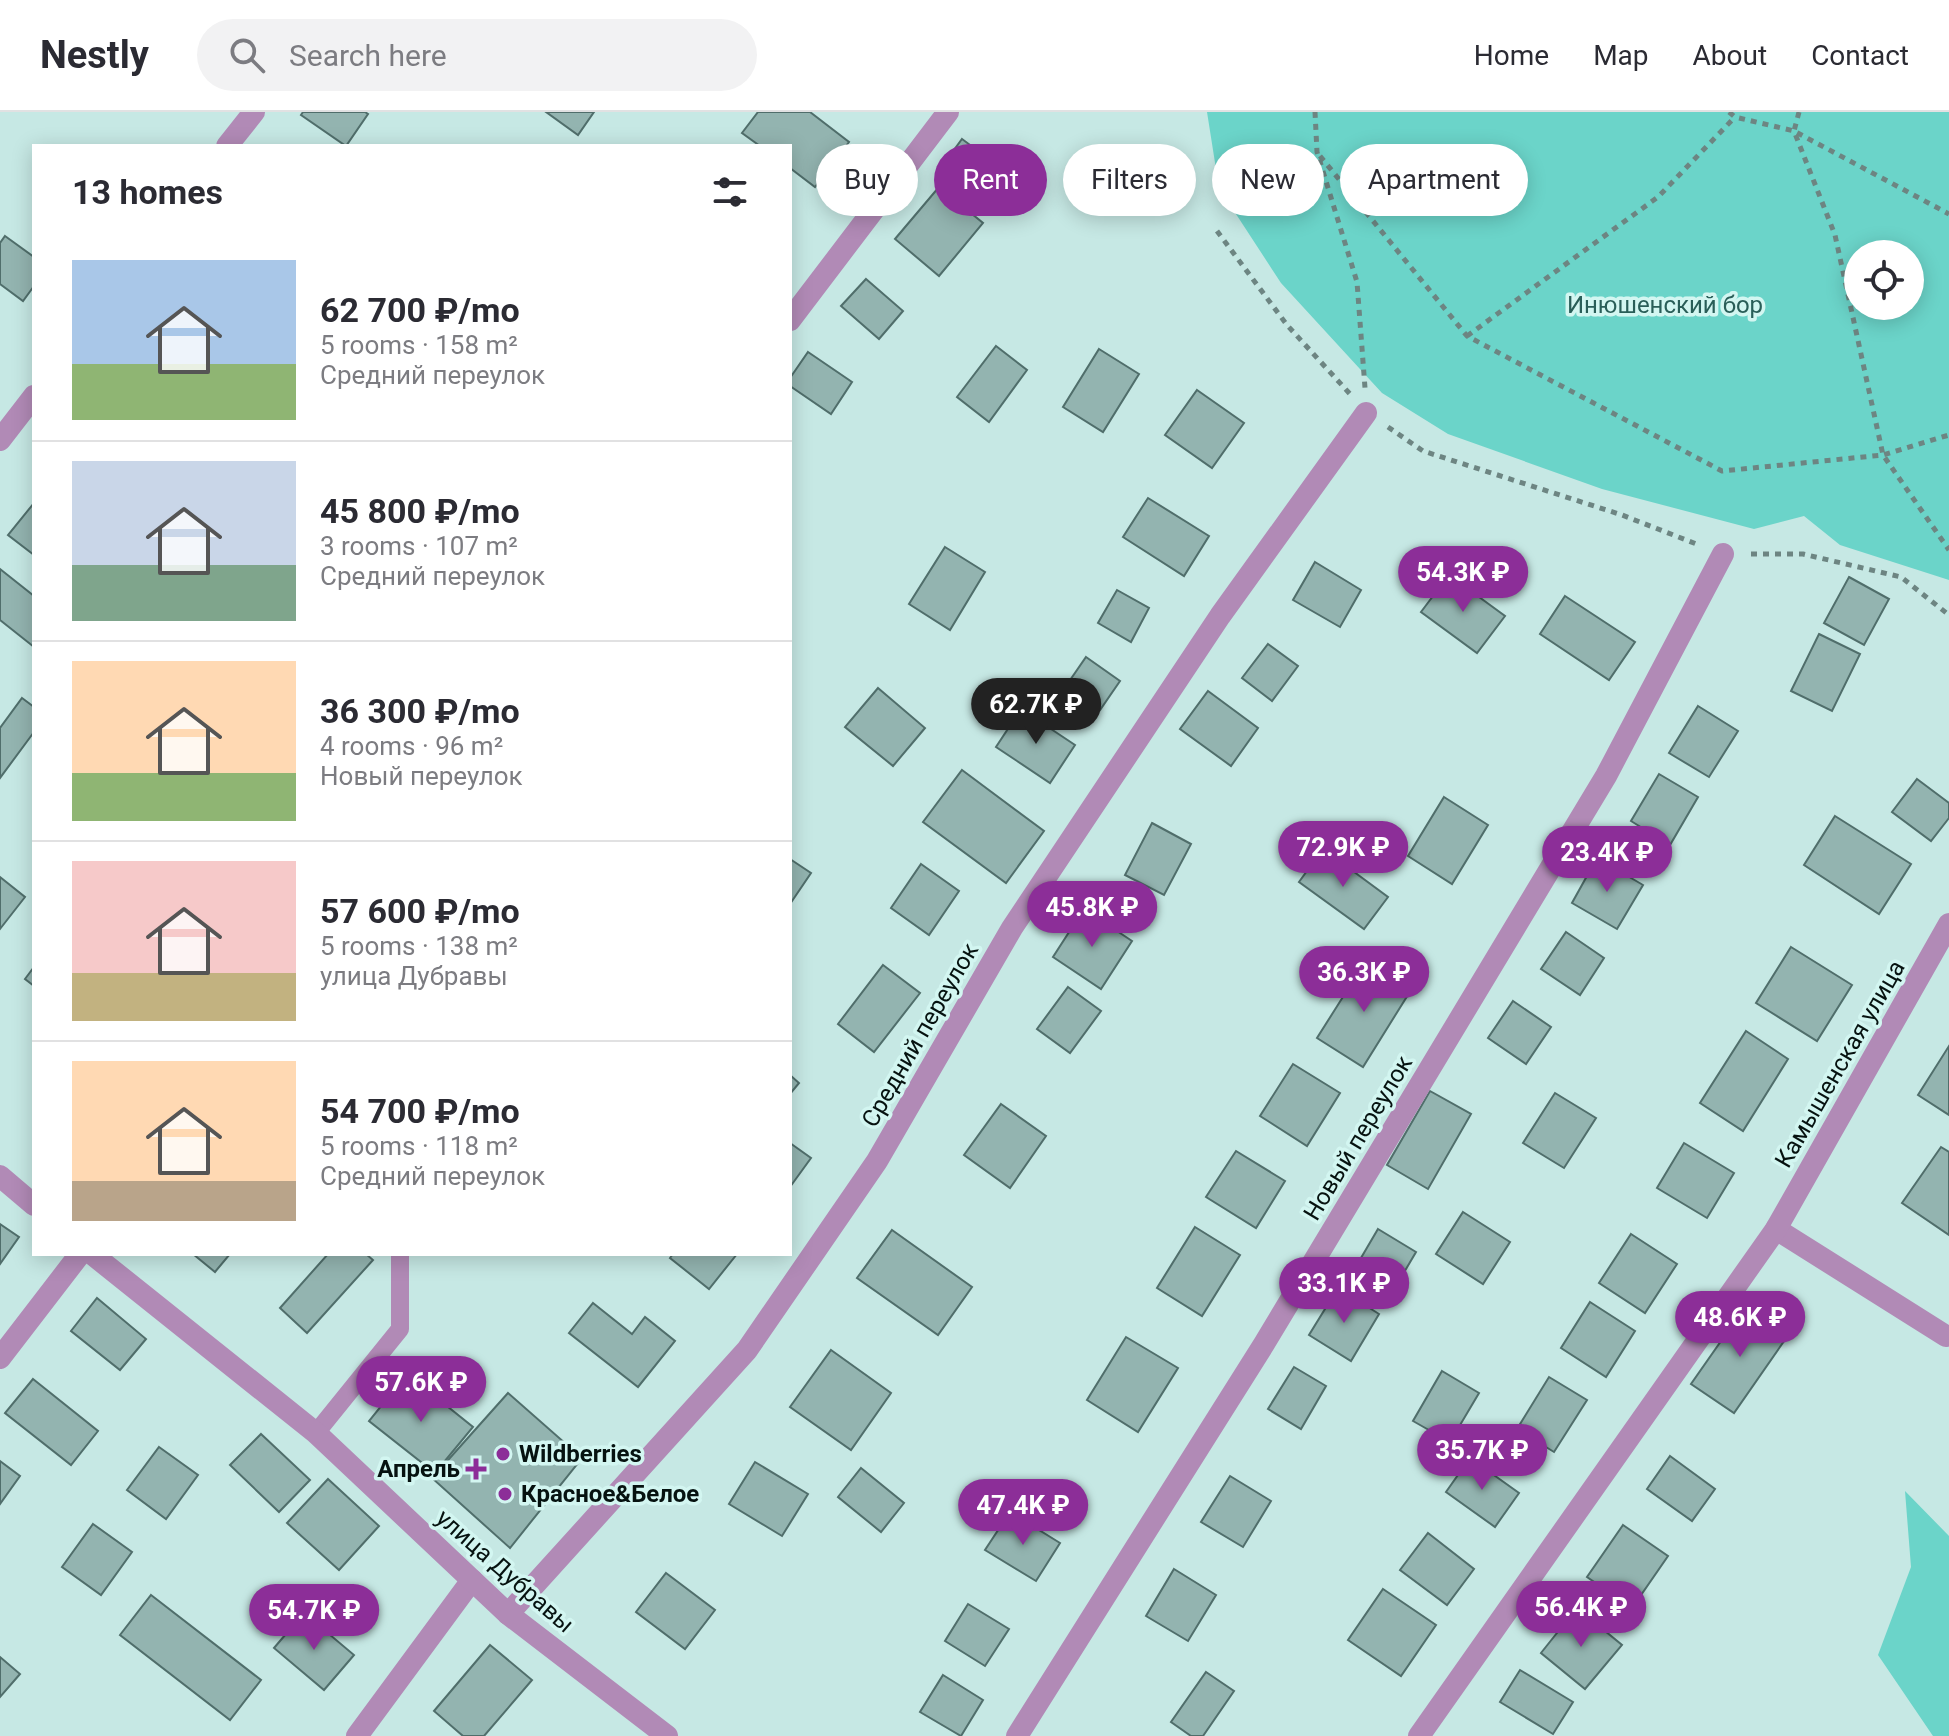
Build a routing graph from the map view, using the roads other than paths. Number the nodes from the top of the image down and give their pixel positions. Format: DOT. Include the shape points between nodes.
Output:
graph roads {
  1 [pos="254,112"];
  2 [pos="948,112"];
  3 [pos="229,144"];
  4 [pos="792,317"];
  5 [pos="32,399"];
  6 [pos="1366,413"];
  7 [pos="0,440"];
  8 [pos="1723,554"];
  9 [pos="1949,924"];
  10 [pos="0,1176"];
  11 [pos="32,1203"];
  12 [pos="1776,1229"];
  13 [pos="78,1256"];
  14 [pos="95,1256"];
  15 [pos="400,1256"];
  16 [pos="1948,1340"];
  17 [pos="0,1358"];
  18 [pos="316,1433"];
  19 [pos="472,1580"];
  20 [pos="508,1614"];
  21 [pos="357,1736"];
  22 [pos="667,1736"];
  23 [pos="1017,1736"];
  24 [pos="1419,1736"];
  1 -- 3 [label="street"];
  2 -- 4 [label="street"];
  5 -- 7 [label="street"];
  6 -- 20 [label="street, Средний переулок" via="1220,616 1012,928 877,1161 747,1350"];
  8 -- 23 [label="street, Новый переулок" via="1606,776 1264,1344"];
  9 -- 12 [label="street, Камышенская улица"];
  10 -- 11 [label="street"];
  12 -- 16 [label="street"];
  12 -- 24 [label="street, Камышенская улица"];
  13 -- 17 [label="street"];
  14 -- 18 [label="street, улица Дубравы"];
  15 -- 18 [label="lane" via="400,1329"];
  18 -- 19 [label="street, улица Дубравы"];
  19 -- 20 [label="street, улица Дубравы"];
  19 -- 21 [label="street"];
  20 -- 22 [label="street, улица Дубравы"];
}
